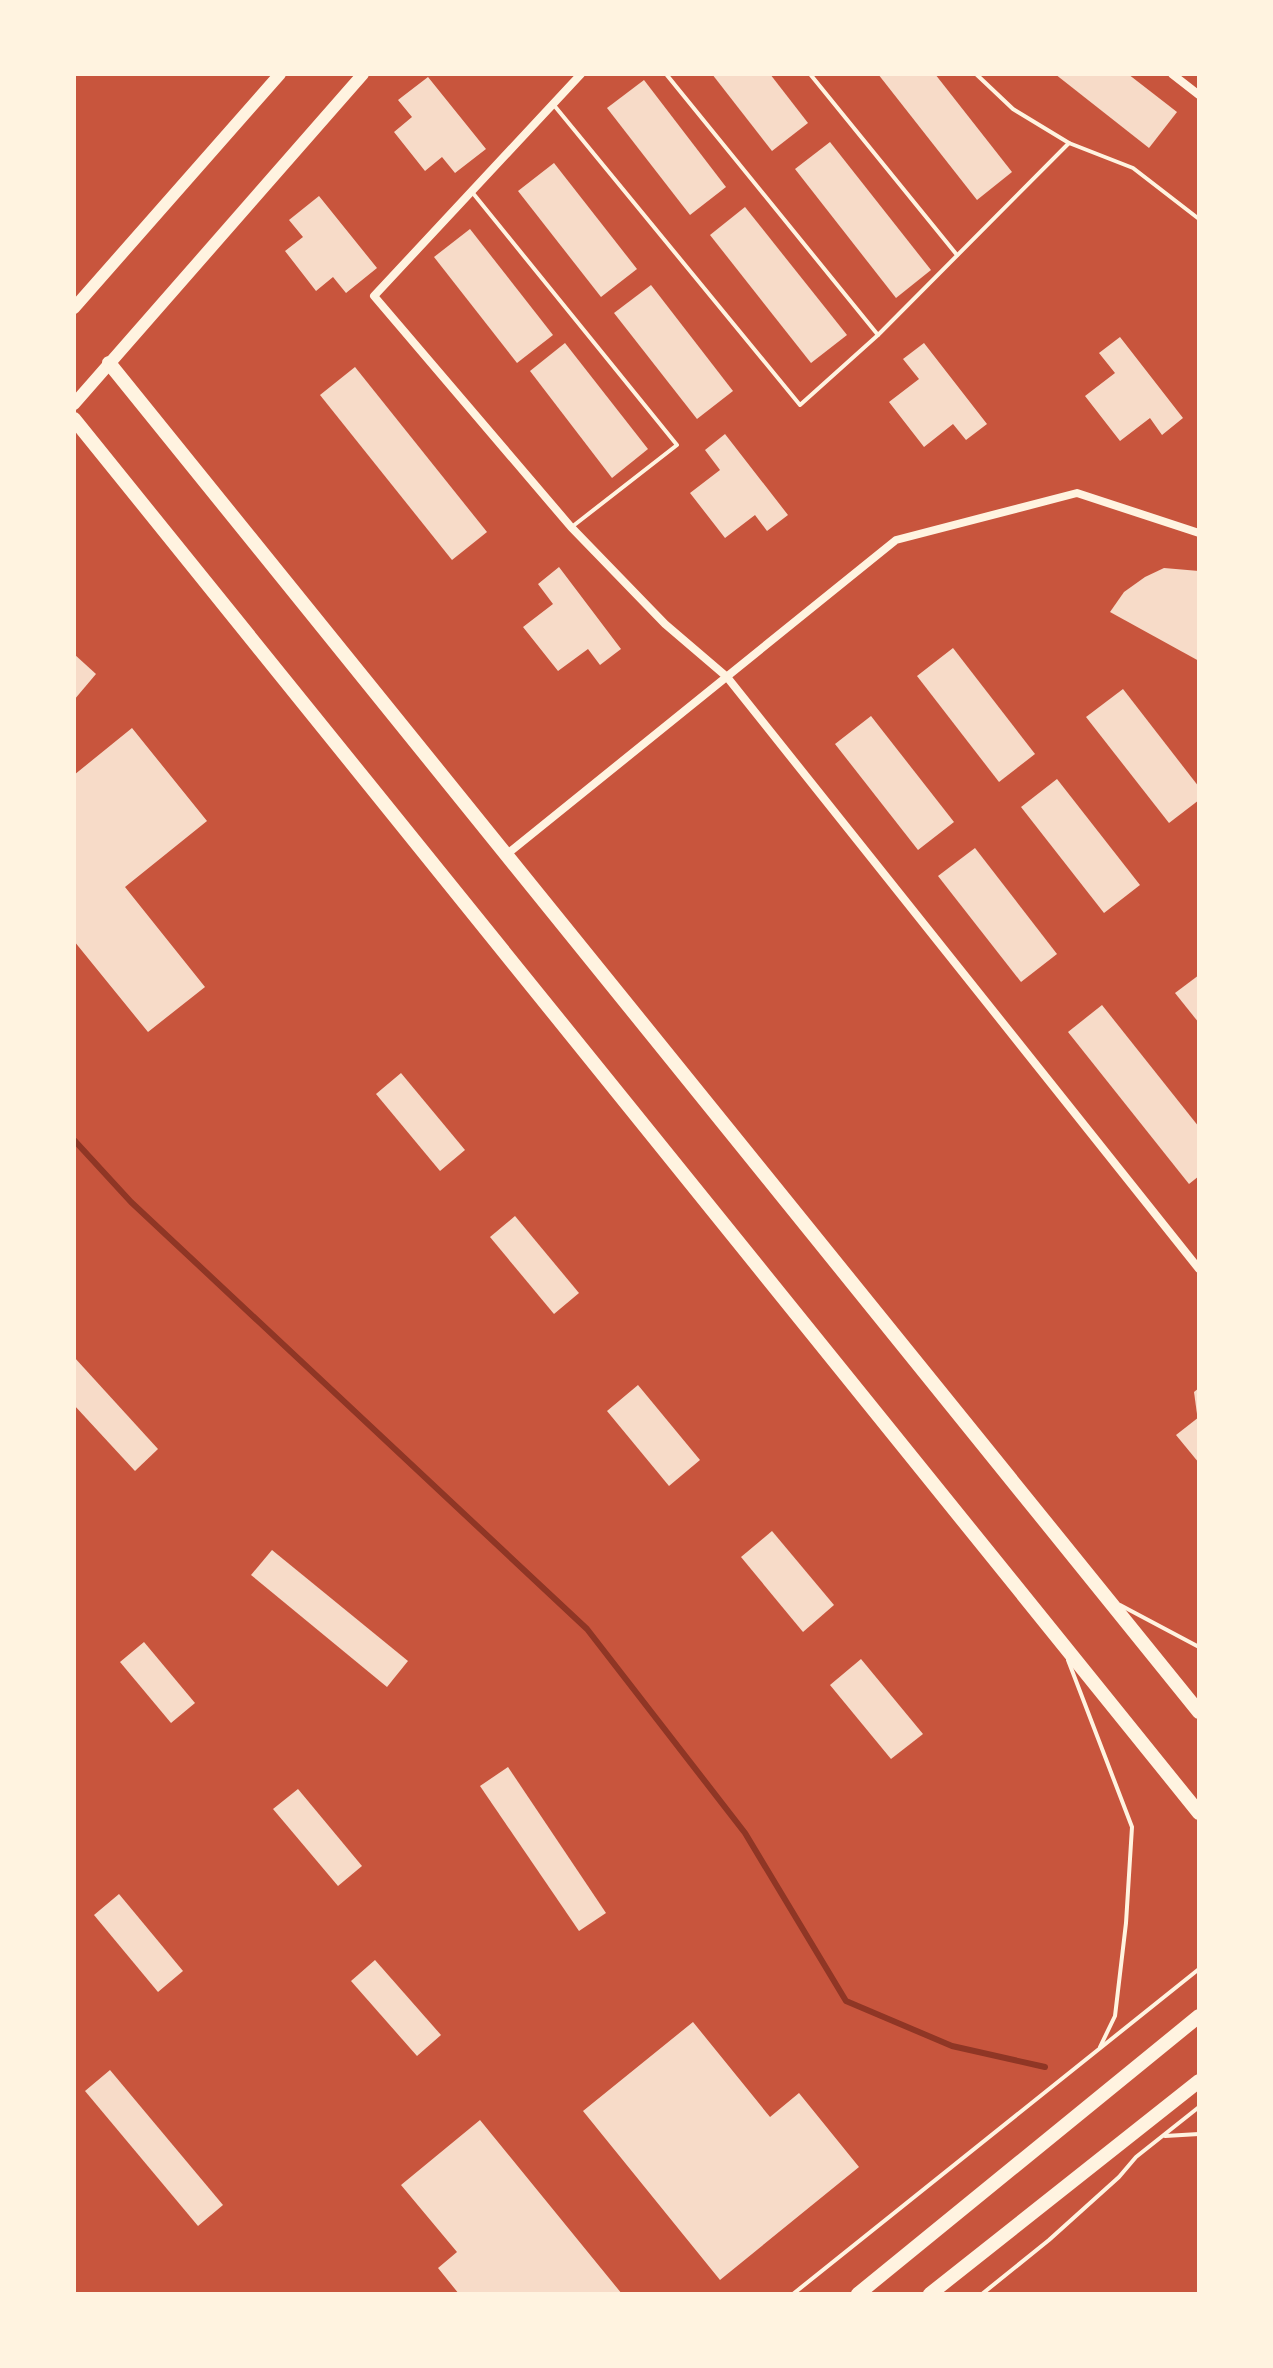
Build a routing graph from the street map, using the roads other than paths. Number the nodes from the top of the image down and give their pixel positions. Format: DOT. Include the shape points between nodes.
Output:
graph roads {
  1 [pos="280,74"];
  2 [pos="363,74"];
  3 [pos="581,74"];
  4 [pos="666,74"];
  5 [pos="810,74"];
  6 [pos="976,74"];
  7 [pos="1172,74"];
  8 [pos="1199,95"];
  9 [pos="553,104"];
  10 [pos="1069,143"];
  11 [pos="472,192"];
  12 [pos="1199,219"];
  13 [pos="957,255"];
  14 [pos="74,308"];
  15 [pos="878,335"];
  16 [pos="109,363"];
  17 [pos="74,404"];
  18 [pos="74,419"];
  19 [pos="571,527"];
  20 [pos="1199,533"];
  21 [pos="727,677"];
  22 [pos="506,855"];
  23 [pos="1199,1269"];
  24 [pos="1106,1597"];
  25 [pos="1061,1643"];
  26 [pos="1199,1647"];
  27 [pos="1199,1712"];
  28 [pos="1199,1813"];
  29 [pos="1199,1969"];
  30 [pos="1199,2016"];
  31 [pos="1099,2048"];
  32 [pos="1199,2081"];
  33 [pos="1199,2107"];
  34 [pos="1199,2134"];
  35 [pos="1163,2136"];
  36 [pos="793,2294"];
  37 [pos="858,2294"];
  38 [pos="930,2294"];
  39 [pos="982,2294"];
  1 -- 14 [label="main road"];
  2 -- 16 [label="main road"];
  3 -- 9 [label="street"];
  4 -- 15 [label="lane"];
  5 -- 13 [label="lane"];
  6 -- 10 [label="lane" via="1013,109"];
  7 -- 8 [label="street"];
  9 -- 11 [label="street"];
  9 -- 15 [label="lane" via="800,405"];
  10 -- 12 [label="lane" via="1133,168"];
  10 -- 13 [label="lane"];
  11 -- 19 [label="street" via="374,296"];
  11 -- 19 [label="lane" via="677,445"];
  13 -- 15 [label="lane"];
  16 -- 17 [label="main road"];
  16 -- 22 [label="main road"];
  18 -- 25 [label="main road"];
  19 -- 21 [label="street" via="665,624"];
  20 -- 21 [label="street" via="1077,493 896,540"];
  21 -- 22 [label="street"];
  21 -- 23 [label="street"];
  22 -- 24 [label="main road"];
  24 -- 26 [label="lane"];
  24 -- 27 [label="main road"];
  25 -- 28 [label="main road"];
  25 -- 31 [label="lane" via="1132,1827 1115,2016"];
  29 -- 31 [label="lane"];
  30 -- 37 [label="main road"];
  31 -- 36 [label="lane"];
  32 -- 38 [label="main road"];
  33 -- 35 [label="lane"];
  34 -- 35 [label="lane"];
  35 -- 39 [label="lane"];
}
